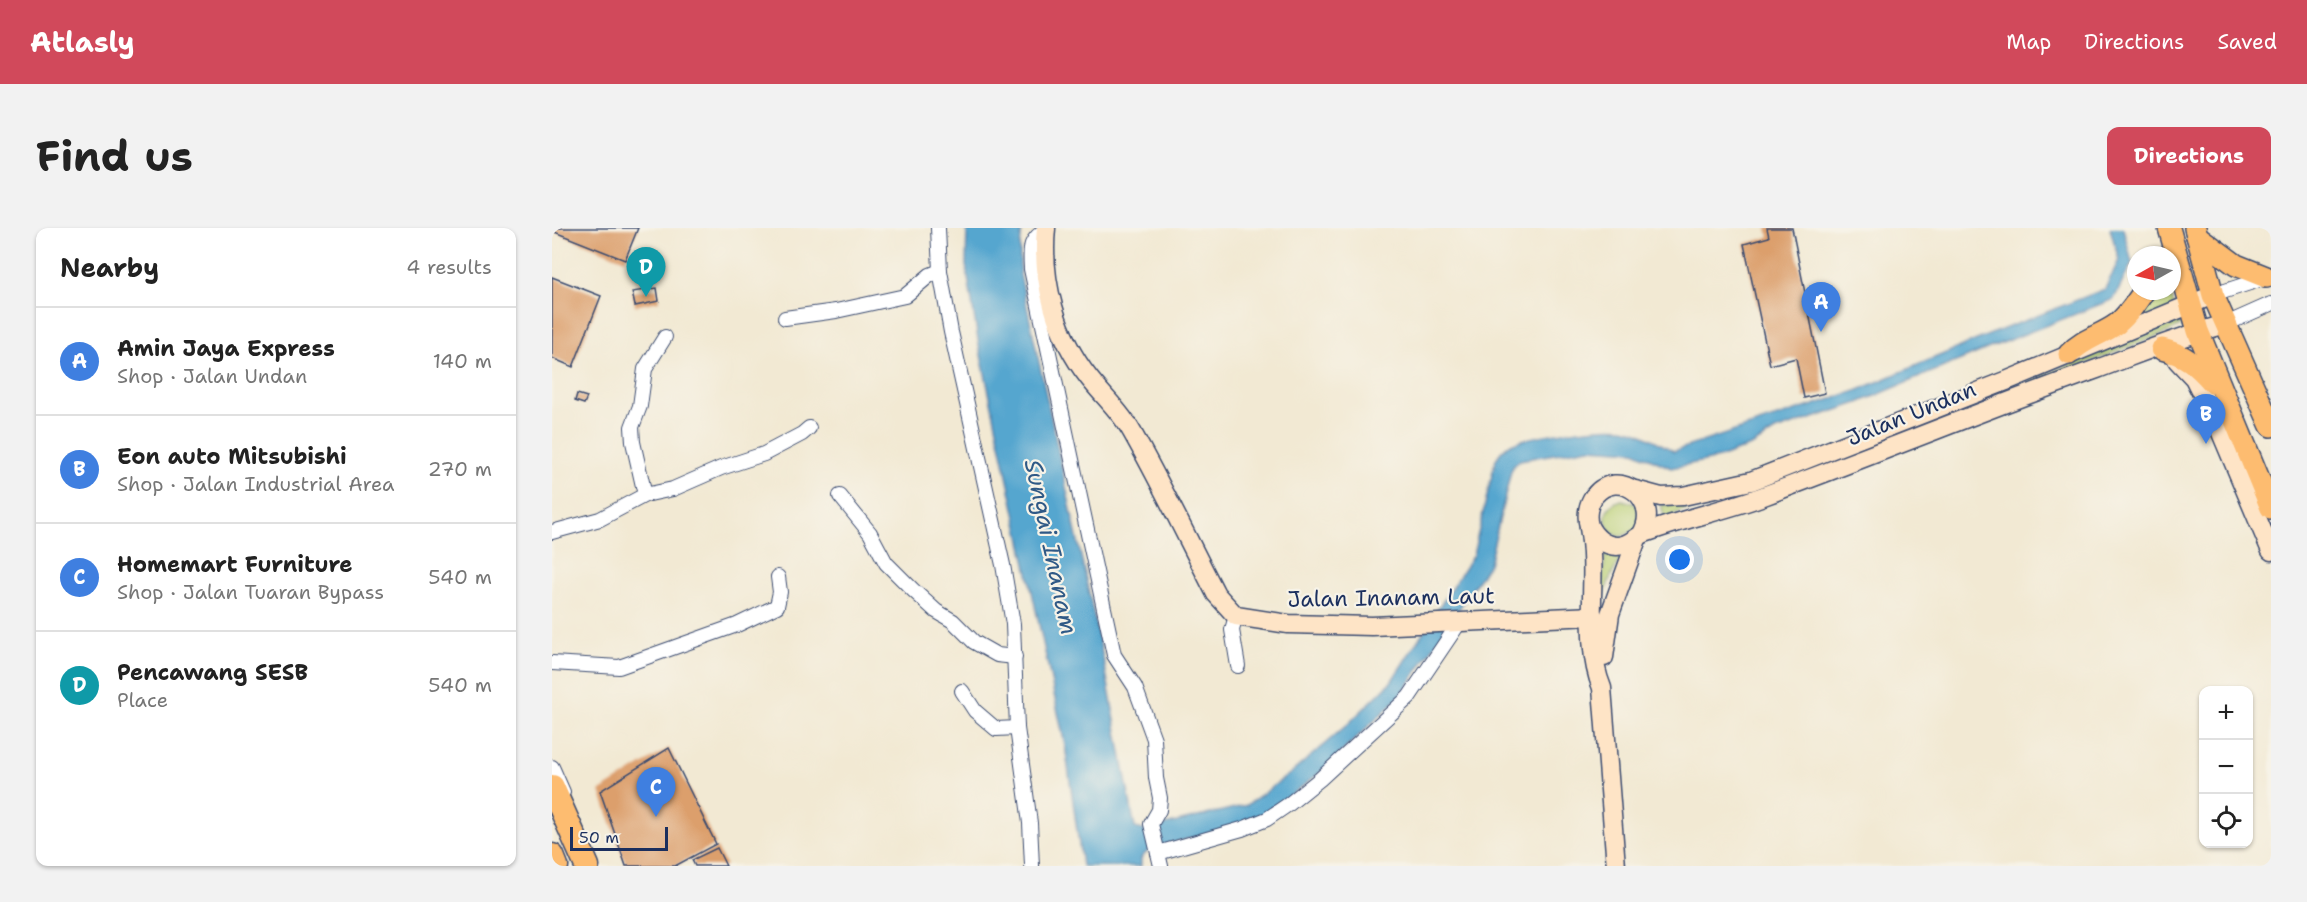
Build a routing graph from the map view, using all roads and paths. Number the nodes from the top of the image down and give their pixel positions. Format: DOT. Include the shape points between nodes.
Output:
graph roads {
  1 [pos="938,228"];
  2 [pos="1047,228"];
  3 [pos="2162,228"];
  4 [pos="2169,228"];
  5 [pos="2196,232"];
  6 [pos="2163,246"];
  7 [pos="940,271"];
  8 [pos="2269,277"];
  9 [pos="2213,295"];
  10 [pos="2138,300"];
  11 [pos="2271,303"];
  12 [pos="2189,304"];
  13 [pos="785,318"];
  14 [pos="2226,324"];
  15 [pos="2198,331"];
  16 [pos="665,337"];
  17 [pos="2162,349"];
  18 [pos="2069,354"];
  19 [pos="2134,354"];
  20 [pos="2225,397"];
  21 [pos="2271,426"];
  22 [pos="806,431"];
  23 [pos="1635,490"];
  24 [pos="645,495"];
  25 [pos="840,496"];
  26 [pos="2271,508"];
  27 [pos="1588,522"];
  28 [pos="552,532"];
  29 [pos="1639,537"];
  30 [pos="2271,551"];
  31 [pos="1623,572"];
  32 [pos="778,577"];
  33 [pos="1236,616"];
  34 [pos="1593,616"];
  35 [pos="1459,623"];
  36 [pos="1015,657"];
  37 [pos="552,663"];
  38 [pos="1238,666"];
  39 [pos="1602,688"];
  40 [pos="963,691"];
  41 [pos="1017,728"];
  42 [pos="552,767"];
  43 [pos="552,787"];
  44 [pos="552,856"];
  45 [pos="1160,859"];
  46 [pos="556,866"];
  47 [pos="587,866"];
  48 [pos="594,866"];
  49 [pos="1032,866"];
  50 [pos="1616,866"];
  1 -- 7 [label="street"];
  2 -- 33 [label="street" via="1047,279 1054,311 1070,349 1131,430 1216,594"];
  2 -- 45 [label="street" via="1035,236 1030,247 1031,269 1114,655 1135,687 1154,739 1160,798 1151,824"];
  3 -- 6 [label="main road"];
  4 -- 12 [label="main road"];
  5 -- 8 [label="main road" via="2236,265"];
  5 -- 9 [label="main road"];
  7 -- 13 [label="street" via="905,296"];
  7 -- 36 [label="street" via="1003,565"];
  8 -- 9 [label="street"];
  9 -- 12 [label="street, Jalan Undan"];
  9 -- 14 [label="main road"];
  10 -- 18 [label="main road" via="2118,323 2080,343"];
  11 -- 14 [label="street"];
  12 -- 15 [label="main road"];
  12 -- 18 [label="street, Jalan Undan"];
  14 -- 15 [label="street, Jalan Undan"];
  14 -- 21 [label="main road"];
  15 -- 19 [label="street, Jalan Undan"];
  15 -- 20 [label="main road"];
  16 -- 24 [label="street" via="645,369 640,406 632,428"];
  17 -- 19 [label="street"];
  17 -- 20 [label="main road" via="2196,364"];
  17 -- 30 [label="street" via="2194,378"];
  18 -- 23 [label="street, Jalan Undan" via="1751,481 1683,496 1661,497"];
  19 -- 29 [label="street, Jalan Undan" via="1761,497 1675,522"];
  20 -- 26 [label="main road"];
  22 -- 24 [label="street" via="764,454 674,489"];
  23 -- 27 [label="street, Jalan Undan" via="1621,485 1603,489 1590,503"];
  23 -- 29 [label="street, Jalan Undan" via="1648,513"];
  24 -- 28 [label="street" via="600,519"];
  25 -- 36 [label="street" via="870,533 886,563 913,590 974,642 997,655"];
  27 -- 29 [label="street, Jalan Undan" via="1591,531 1607,544 1627,544"];
  27 -- 34 [label="street, Jalan Undan" via="1593,550"];
  29 -- 31 [label="street, Jalan Undan"];
  31 -- 34 [label="street" via="1606,583 1599,610"];
  31 -- 39 [label="street, Jalan Undan" via="1605,636"];
  32 -- 37 [label="street" via="777,606 737,625 619,667"];
  33 -- 35 [label="street, Jalan Inanam Laut" via="1288,624"];
  33 -- 38 [label="street" via="1233,630"];
  34 -- 35 [label="street, Jalan Inanam Laut"];
  34 -- 39 [label="street, Jalan Undan" via="1594,655"];
  35 -- 45 [label="street" via="1409,697 1289,804 1242,830"];
  36 -- 41 [label="street"];
  39 -- 50 [label="street, Jalan Undan"];
  40 -- 41 [label="street" via="975,711 996,729"];
  41 -- 49 [label="street"];
  42 -- 48 [label="street"];
  43 -- 47 [label="highway"];
  44 -- 46 [label="highway"];
}
